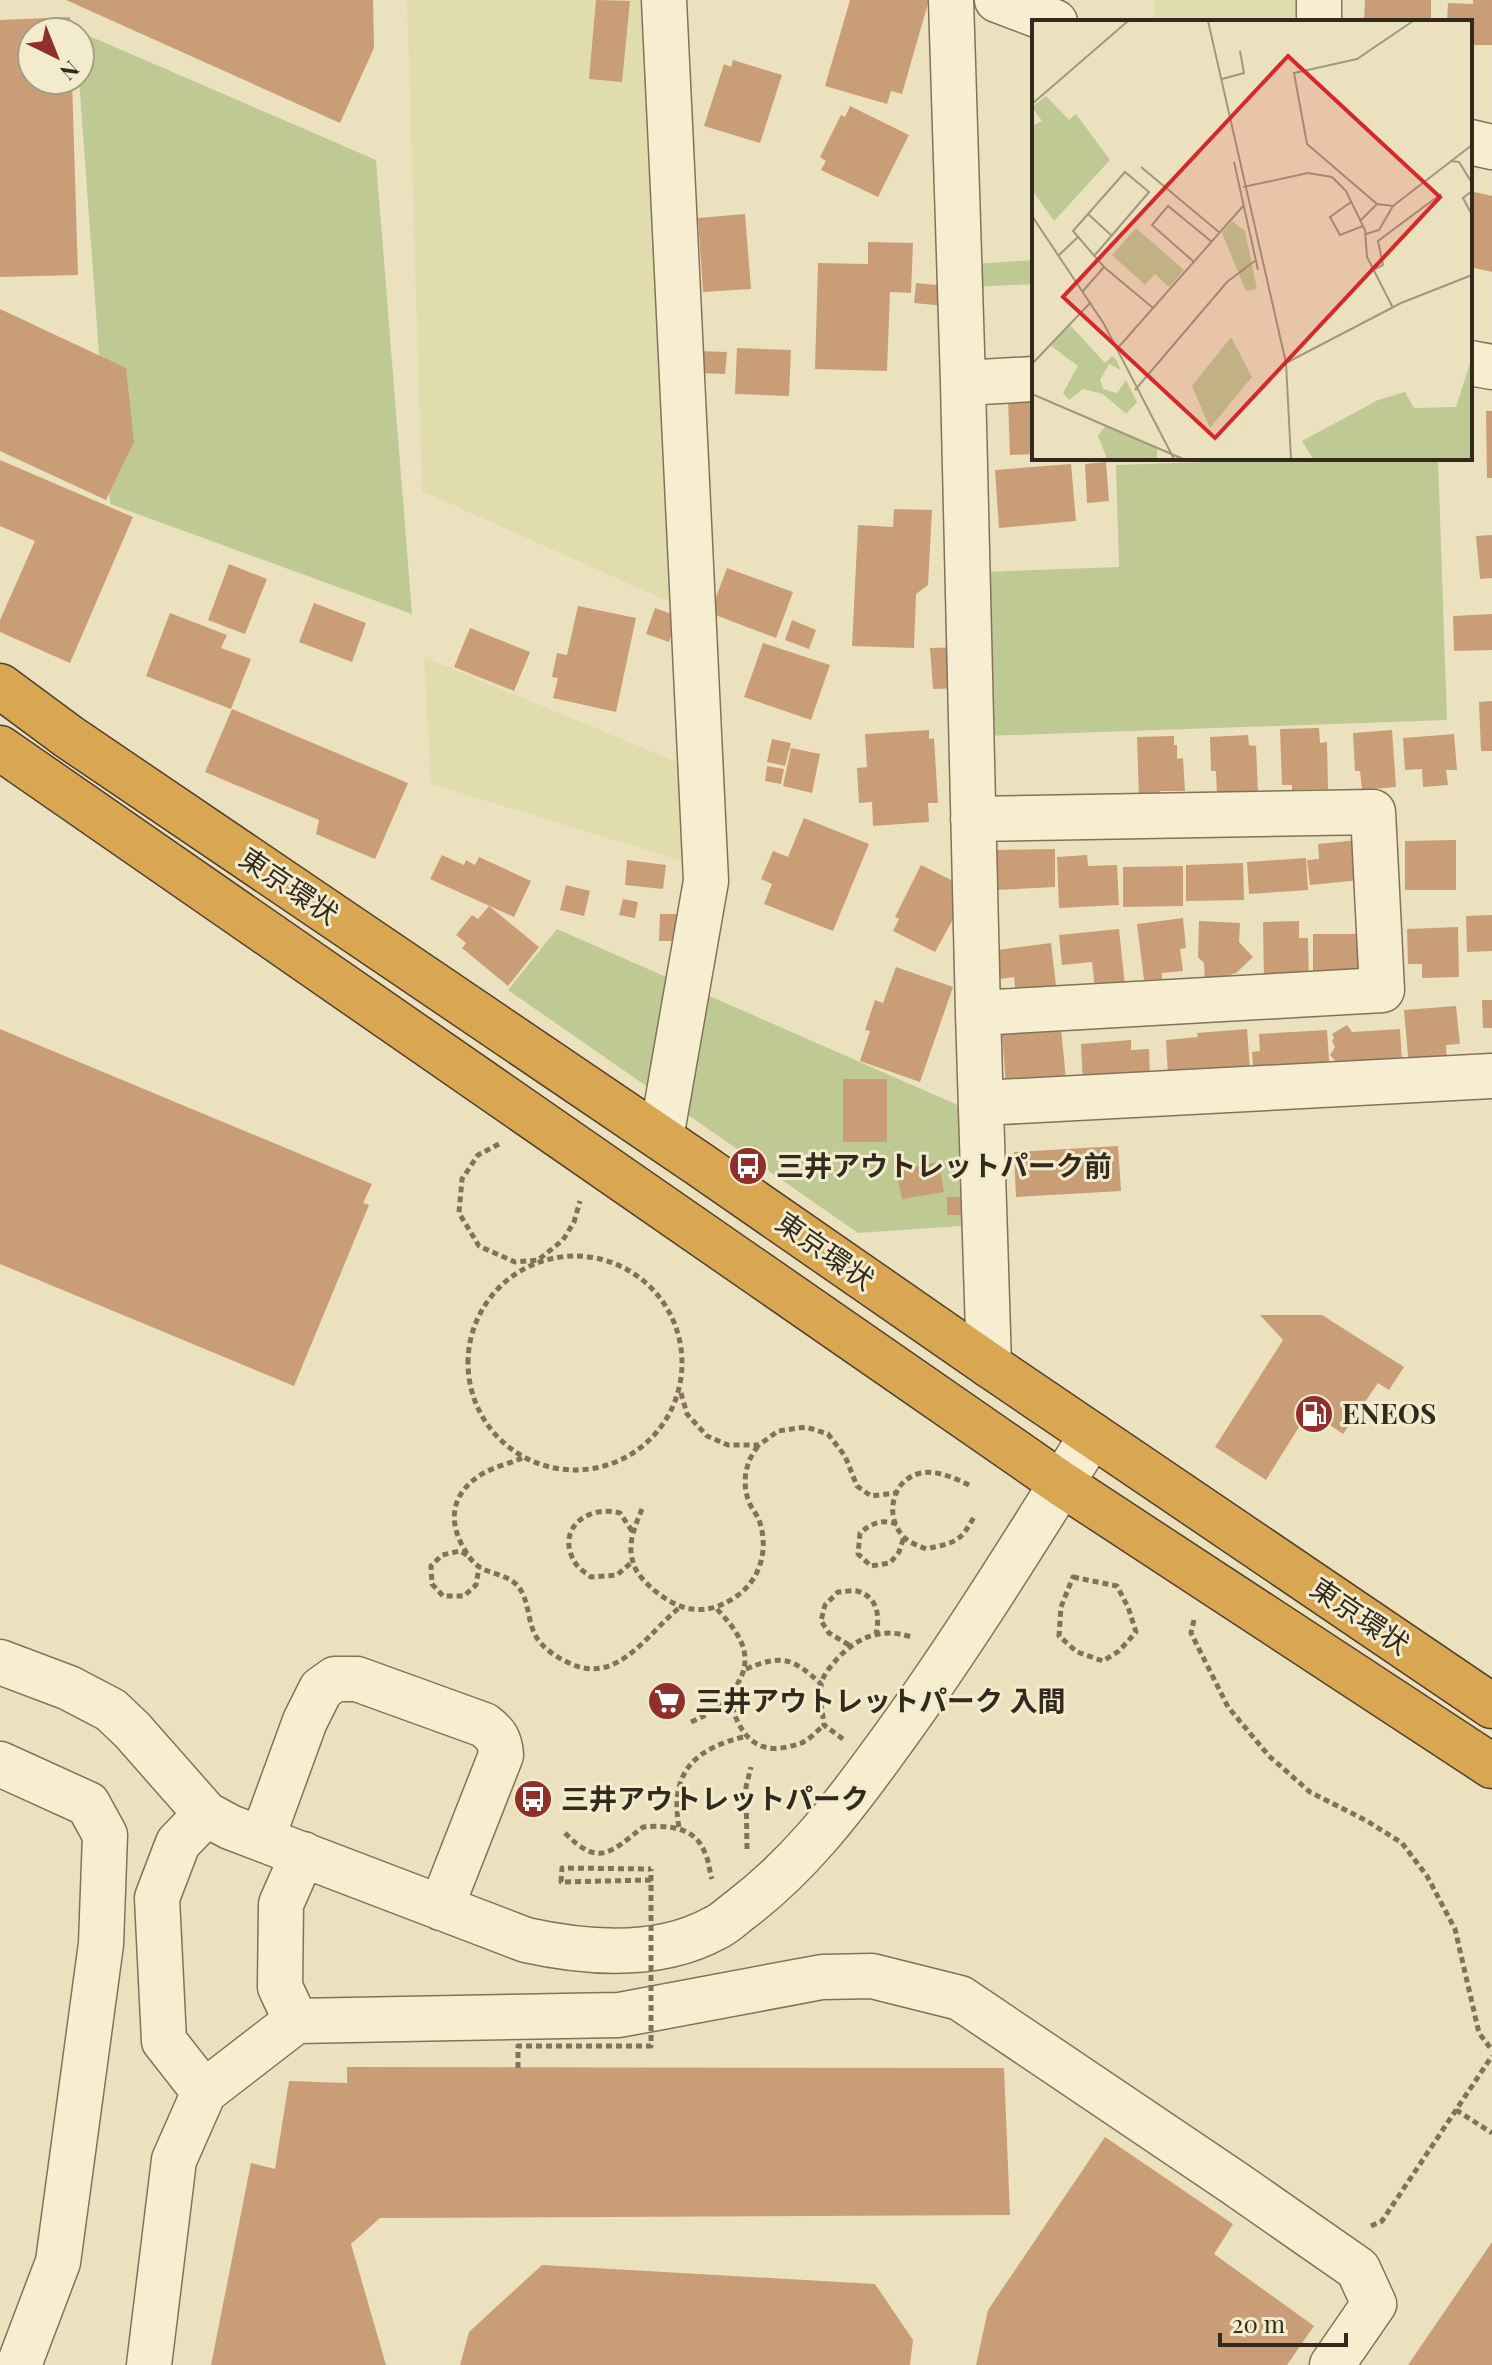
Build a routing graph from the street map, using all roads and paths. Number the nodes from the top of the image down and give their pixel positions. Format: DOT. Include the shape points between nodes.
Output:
graph roads {
  1 [pos="664,0"];
  2 [pos="951,0"];
  3 [pos="997,0"];
  4 [pos="1050,20"];
  5 [pos="1472,142"];
  6 [pos="1492,147"];
  7 [pos="1472,363"];
  8 [pos="1492,367"];
  9 [pos="1032,379"];
  10 [pos="963,383"];
  11 [pos="0,686"];
  12 [pos="0,748"];
  13 [pos="973,819"];
  14 [pos="978,1013"];
  15 [pos="1492,1076"];
  16 [pos="982,1103"];
  17 [pos="661,1138"];
  18 [pos="502,1142"];
  19 [pos="581,1197"];
  20 [pos="538,1260"];
  21 [pos="989,1365"];
  22 [pos="681,1392"];
  23 [pos="1092,1435"];
  24 [pos="759,1445"];
  25 [pos="522,1458"];
  26 [pos="1062,1484"];
  27 [pos="969,1485"];
  28 [pos="895,1493"];
  29 [pos="642,1509"];
  30 [pos="975,1515"];
  31 [pos="897,1524"];
  32 [pos="632,1532"];
  33 [pos="904,1537"];
  34 [pos="469,1556"];
  35 [pos="632,1562"];
  36 [pos="479,1567"];
  37 [pos="1073,1577"];
  38 [pos="715,1607"];
  39 [pos="679,1608"];
  40 [pos="1196,1611"];
  41 [pos="876,1634"];
  42 [pos="912,1637"];
  43 [pos="849,1645"];
  44 [pos="0,1662"];
  45 [pos="746,1669"];
  46 [pos="821,1684"];
  47 [pos="730,1697"];
  48 [pos="1492,1706"];
  49 [pos="691,1722"];
  50 [pos="824,1725"];
  51 [pos="747,1736"];
  52 [pos="845,1740"];
  53 [pos="0,1764"];
  54 [pos="1492,1766"];
  55 [pos="751,1767"];
  56 [pos="206,1814"];
  57 [pos="680,1827"];
  58 [pos="565,1833"];
  59 [pos="262,1839"];
  60 [pos="747,1850"];
  61 [pos="303,1854"];
  62 [pos="651,1880"];
  63 [pos="713,1882"];
  64 [pos="441,1908"];
  65 [pos="296,2021"];
  66 [pos="1492,2053"];
  67 [pos="518,2068"];
  68 [pos="204,2092"];
  69 [pos="1456,2110"];
  70 [pos="1492,2133"];
  71 [pos="1371,2226"];
  72 [pos="19,2365"];
  73 [pos="149,2365"];
  74 [pos="1332,2365"];
  1 -- 17 [label="street" via="706,881"];
  2 -- 10 [label="street"];
  3 -- 4 [label="street"];
  5 -- 6 [label="street"];
  7 -- 8 [label="street"];
  9 -- 10 [label="street"];
  10 -- 13 [label="street"];
  11 -- 17 [label="highway, 東京環状"];
  12 -- 26 [label="highway, 東京環状"];
  13 -- 14 [label="street"];
  13 -- 14 [label="street" via="1373,812 1382,990"];
  14 -- 16 [label="street"];
  15 -- 16 [label="street"];
  16 -- 21 [label="street"];
  17 -- 21 [label="highway, 東京環状"];
  18 -- 20 [label="path" via="478,1155 462,1179 459,1213 479,1246 515,1262"];
  19 -- 20 [label="path" via="563,1240"];
  20 -- 22 [label="path" via="558,1255 601,1258 651,1288 670,1317 684,1357"];
  20 -- 25 [label="path" via="506,1282 481,1309 469,1340 467,1375 476,1409"];
  21 -- 23 [label="highway, 東京環状"];
  22 -- 24 [label="path" via="687,1414 707,1436 728,1445"];
  22 -- 25 [label="path" via="667,1422 645,1446 613,1463 570,1472"];
  23 -- 26 [label="street"];
  23 -- 48 [label="highway, 東京環状"];
  24 -- 28 [label="path" via="778,1431 806,1427 828,1434 845,1456 857,1486 871,1496"];
  24 -- 38 [label="path" via="748,1457 745,1476 748,1500 762,1528 763,1557 755,1576 735,1597"];
  25 -- 34 [label="path" via="483,1473 464,1490 453,1514"];
  26 -- 54 [label="highway, 東京環状"];
  26 -- 64 [label="street" via="981,1613 863,1781 810,1847 757,1898 715,1928 665,1947 598,1951 526,1940"];
  27 -- 28 [label="path" via="950,1476 921,1473"];
  28 -- 31 [label="path" via="892,1514"];
  29 -- 32 [label="path"];
  30 -- 33 [label="path" via="953,1543 926,1549"];
  31 -- 33 [label="path"];
  31 -- 33 [label="path" via="871,1524 860,1533 858,1554 871,1566 890,1563"];
  32 -- 35 [label="path"];
  32 -- 35 [label="path" via="620,1513 590,1512 574,1526 568,1545 576,1565 591,1577 617,1575"];
  34 -- 36 [label="path"];
  34 -- 36 [label="path" via="460,1551 442,1555 431,1566 432,1584 443,1596 464,1596 476,1585"];
  35 -- 39 [label="path" via="644,1582"];
  36 -- 39 [label="path" via="516,1585 539,1641 556,1657 582,1669 606,1669 634,1651"];
  37 -- 37 [label="path" via="1061,1607 1059,1636 1077,1652 1103,1661 1136,1632 1128,1607 1117,1586"];
  38 -- 39 [label="path"];
  38 -- 45 [label="path" via="734,1627"];
  40 -- 66 [label="path" via="1191,1633 1228,1707 1269,1756 1310,1792 1402,1843 1427,1876 1455,1929 1479,2033"];
  41 -- 42 [label="path"];
  41 -- 43 [label="path"];
  41 -- 43 [label="path" via="879,1617 873,1601 857,1591 838,1592 825,1605 821,1621"];
  43 -- 46 [label="path"];
  44 -- 56 [label="street" via="111,1710"];
  45 -- 46 [label="path" via="780,1659 801,1666"];
  45 -- 47 [label="path"];
  46 -- 50 [label="path"];
  47 -- 49 [label="path" via="711,1714"];
  47 -- 51 [label="path"];
  50 -- 51 [label="path" via="803,1743 774,1750"];
  50 -- 52 [label="path"];
  51 -- 57 [label="path" via="704,1751 690,1764 676,1809"];
  53 -- 72 [label="street" via="88,1804 105,1835 101,1944 58,2262"];
  55 -- 60 [label="path" via="746,1787"];
  56 -- 59 [label="street"];
  56 -- 68 [label="street" via="178,1843 157,1898 164,2041"];
  57 -- 58 [label="path" via="643,1827 615,1850 599,1853 582,1850"];
  57 -- 63 [label="path" via="705,1851"];
  59 -- 61 [label="street"];
  59 -- 64 [label="street" via="305,1721 321,1689 335,1679 357,1679 484,1725 500,1742 501,1755"];
  61 -- 64 [label="street"];
  61 -- 65 [label="street" via="281,1904 280,1987"];
  62 -- 62 [label="path, bridge" via="651,1869 562,1868 561,1882"];
  62 -- 67 [label="path, bridge" via="651,2046 518,2046"];
  65 -- 68 [label="street"];
  65 -- 74 [label="street" via="619,2015 822,1977 872,1976 960,1998 1358,2269 1374,2304"];
  66 -- 69 [label="path"];
  68 -- 73 [label="street" via="174,2160"];
  69 -- 70 [label="path"];
  69 -- 71 [label="path" via="1382,2221"];
}
